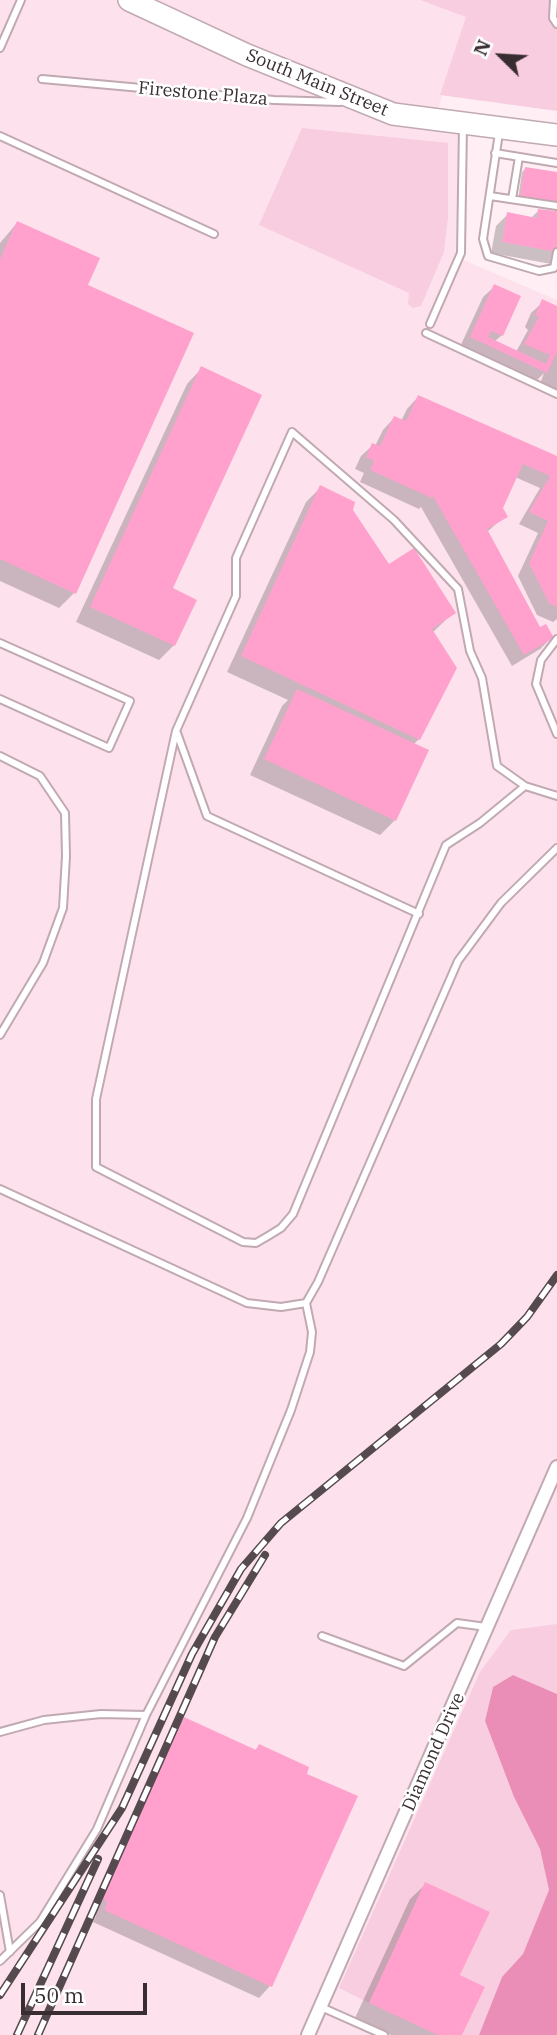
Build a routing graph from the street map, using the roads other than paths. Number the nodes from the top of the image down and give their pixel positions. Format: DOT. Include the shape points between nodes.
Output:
graph roads {
  1 [pos="21,0"];
  2 [pos="129,0"];
  3 [pos="554,0"];
  4 [pos="557,24"];
  5 [pos="0,48"];
  6 [pos="42,79"];
  7 [pos="364,102"];
  8 [pos="463,123"];
  9 [pos="500,128"];
  10 [pos="557,135"];
  11 [pos="0,136"];
  12 [pos="495,153"];
  13 [pos="519,157"];
  14 [pos="542,160"];
  15 [pos="557,163"];
  16 [pos="541,169"];
  17 [pos="490,196"];
  18 [pos="512,199"];
  19 [pos="557,206"];
  20 [pos="214,234"];
  21 [pos="557,252"];
  22 [pos="430,324"];
  23 [pos="426,333"];
  24 [pos="557,394"];
  25 [pos="557,639"];
  26 [pos="0,643"];
  27 [pos="0,699"];
  28 [pos="176,731"];
  29 [pos="557,734"];
  30 [pos="0,756"];
  31 [pos="525,786"];
  32 [pos="557,796"];
  33 [pos="557,848"];
  34 [pos="419,914"];
  35 [pos="0,1035"];
  36 [pos="0,1189"];
  37 [pos="306,1303"];
  38 [pos="557,1466"];
  39 [pos="488,1628"];
  40 [pos="322,1636"];
  41 [pos="146,1715"];
  42 [pos="0,1732"];
  43 [pos="0,1895"];
  44 [pos="10,1952"];
  45 [pos="0,1961"];
  46 [pos="321,2007"];
  47 [pos="308,2035"];
  48 [pos="384,2035"];
  1 -- 5 [label="lane"];
  2 -- 7 [label="main road, South Main Street"];
  3 -- 4 [label="lane"];
  6 -- 7 [label="lane, Firestone Plaza" via="274,100"];
  7 -- 8 [label="main road, South Main Street" via="393,114"];
  8 -- 9 [label="main road, South Main Street"];
  8 -- 22 [label="lane" via="461,253"];
  9 -- 10 [label="main road, South Main Street"];
  9 -- 12 [label="lane"];
  11 -- 20 [label="lane"];
  12 -- 13 [label="lane"];
  12 -- 17 [label="lane"];
  13 -- 14 [label="lane"];
  13 -- 18 [label="lane"];
  14 -- 15 [label="lane"];
  14 -- 16 [label="lane"];
  17 -- 18 [label="lane"];
  17 -- 21 [label="lane" via="483,239 488,256 539,271 554,268"];
  18 -- 19 [label="lane"];
  23 -- 24 [label="lane"];
  25 -- 29 [label="lane" via="541,660 536,684"];
  26 -- 27 [label="lane" via="130,701 109,748"];
  28 -- 31 [label="lane" via="236,596 236,558 292,432 394,520 458,589 470,651 482,678 497,766"];
  28 -- 34 [label="lane" via="207,816"];
  28 -- 34 [label="lane" via="96,1099 96,1167 243,1242 256,1243 281,1228 293,1214"];
  30 -- 35 [label="lane" via="40,776 65,813 63,908 43,963"];
  31 -- 32 [label="lane"];
  31 -- 34 [label="lane" via="446,845"];
  33 -- 37 [label="lane" via="501,903 458,961"];
  36 -- 37 [label="lane" via="247,1303 281,1307"];
  37 -- 41 [label="lane" via="312,1332 310,1352 291,1409 247,1518"];
  38 -- 39 [label="street, Diamond Drive"];
  39 -- 40 [label="lane" via="457,1623 404,1667"];
  39 -- 46 [label="street, Diamond Drive"];
  41 -- 42 [label="lane" via="44,1720"];
  41 -- 44 [label="lane" via="96,1829 40,1922"];
  43 -- 44 [label="lane"];
  44 -- 45 [label="lane"];
  46 -- 47 [label="street, Diamond Drive"];
  46 -- 48 [label="lane"];
}
